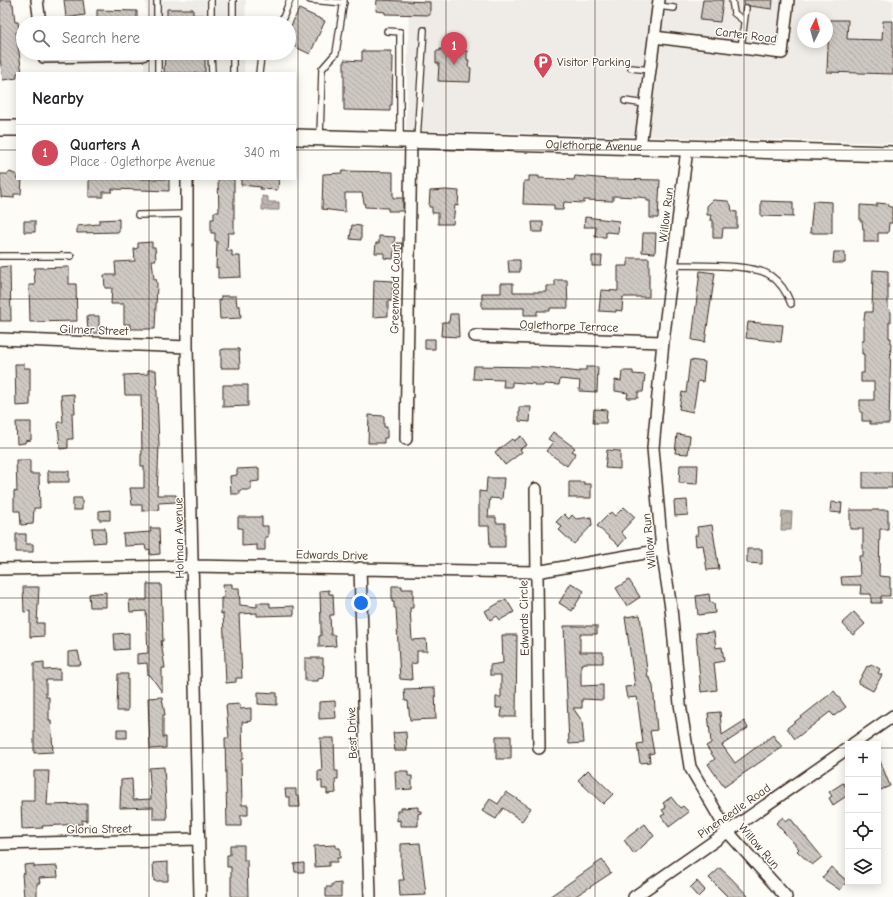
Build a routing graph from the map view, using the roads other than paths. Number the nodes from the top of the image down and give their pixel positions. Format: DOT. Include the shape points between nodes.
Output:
graph roads {
  1 [pos="37,0"];
  2 [pos="157,0"];
  3 [pos="211,0"];
  4 [pos="233,0"];
  5 [pos="290,0"];
  6 [pos="310,0"];
  7 [pos="732,0"];
  8 [pos="788,0"];
  9 [pos="344,1"];
  10 [pos="658,3"];
  11 [pos="674,8"];
  12 [pos="746,8"];
  13 [pos="39,16"];
  14 [pos="158,16"];
  15 [pos="211,16"];
  16 [pos="233,16"];
  17 [pos="284,16"];
  18 [pos="744,21"];
  19 [pos="424,30"];
  20 [pos="387,31"];
  21 [pos="654,37"];
  22 [pos="741,48"];
  23 [pos="158,60"];
  24 [pos="212,60"];
  25 [pos="233,60"];
  26 [pos="261,60"];
  27 [pos="631,68"];
  28 [pos="650,70"];
  29 [pos="158,72"];
  30 [pos="212,72"];
  31 [pos="233,72"];
  32 [pos="259,72"];
  33 [pos="626,101"];
  34 [pos="646,104"];
  35 [pos="0,128"];
  36 [pos="16,128"];
  37 [pos="296,137"];
  38 [pos="320,138"];
  39 [pos="409,140"];
  40 [pos="640,147"];
  41 [pos="687,149"];
  42 [pos="893,154"];
  43 [pos="186,180"];
  44 [pos="187,214"];
  45 [pos="138,215"];
  46 [pos="0,256"];
  47 [pos="71,256"];
  48 [pos="673,265"];
  49 [pos="791,304"];
  50 [pos="475,336"];
  51 [pos="0,339"];
  52 [pos="663,342"];
  53 [pos="187,347"];
  54 [pos="406,439"];
  55 [pos="536,489"];
  56 [pos="662,550"];
  57 [pos="192,566"];
  58 [pos="360,568"];
  59 [pos="0,569"];
  60 [pos="536,572"];
  61 [pos="893,716"];
  62 [pos="857,741"];
  63 [pos="539,748"];
  64 [pos="845,750"];
  65 [pos="728,832"];
  66 [pos="199,839"];
  67 [pos="0,844"];
  68 [pos="200,897"];
  69 [pos="370,897"];
  70 [pos="634,897"];
  71 [pos="786,897"];
  1 -- 13 [label="street"];
  2 -- 14 [label="lane"];
  3 -- 15 [label="lane"];
  4 -- 16 [label="lane"];
  5 -- 17 [label="lane"];
  6 -- 9 [label="lane"];
  7 -- 18 [label="lane" via="734,13"];
  8 -- 22 [label="street, Carter Road" via="782,53"];
  9 -- 38 [label="lane" via="336,53 322,69"];
  10 -- 11 [label="lane"];
  10 -- 21 [label="street"];
  12 -- 18 [label="lane"];
  18 -- 22 [label="lane"];
  19 -- 39 [label="lane"];
  20 -- 39 [label="lane" via="400,32"];
  21 -- 22 [label="street, Carter Road"];
  21 -- 28 [label="street"];
  23 -- 29 [label="lane"];
  24 -- 30 [label="lane"];
  25 -- 31 [label="lane"];
  26 -- 32 [label="lane"];
  27 -- 28 [label="lane"];
  28 -- 34 [label="street"];
  33 -- 34 [label="lane"];
  34 -- 40 [label="street"];
  35 -- 36 [label="main road"];
  37 -- 38 [label="main road, Oglethorpe Avenue"];
  38 -- 39 [label="main road, Oglethorpe Avenue"];
  39 -- 40 [label="main road, Oglethorpe Avenue"];
  39 -- 54 [label="street, Greenwood Court"];
  40 -- 41 [label="main road, Oglethorpe Avenue"];
  41 -- 42 [label="main road, Oglethorpe Avenue"];
  41 -- 48 [label="street, Willow Run"];
  43 -- 44 [label="street, Holman Avenue"];
  44 -- 45 [label="lane"];
  44 -- 53 [label="street, Holman Avenue"];
  46 -- 47 [label="lane"];
  48 -- 49 [label="lane" via="758,270 772,276 785,290"];
  48 -- 52 [label="street, Willow Run"];
  50 -- 52 [label="street, Oglethorpe Terrace"];
  51 -- 53 [label="street, Gilmer Street"];
  52 -- 56 [label="street, Willow Run" via="653,448"];
  53 -- 57 [label="street, Holman Avenue"];
  55 -- 60 [label="street, Edwards Circle"];
  56 -- 60 [label="street, Edwards Drive"];
  56 -- 65 [label="street, Willow Run" via="690,767"];
  57 -- 58 [label="street, Edwards Drive"];
  57 -- 59 [label="street, Edwards Drive"];
  57 -- 66 [label="street, Holman Avenue"];
  58 -- 60 [label="street, Edwards Drive"];
  58 -- 69 [label="street, Best Drive"];
  60 -- 63 [label="street, Edwards Circle"];
  61 -- 62 [label="street"];
  64 -- 65 [label="street, Pineneedle Road"];
  65 -- 70 [label="street, Pineneedle Road"];
  65 -- 71 [label="street, Willow Run"];
  66 -- 67 [label="street, Gloria Street"];
  66 -- 68 [label="street, Holman Avenue"];
}
